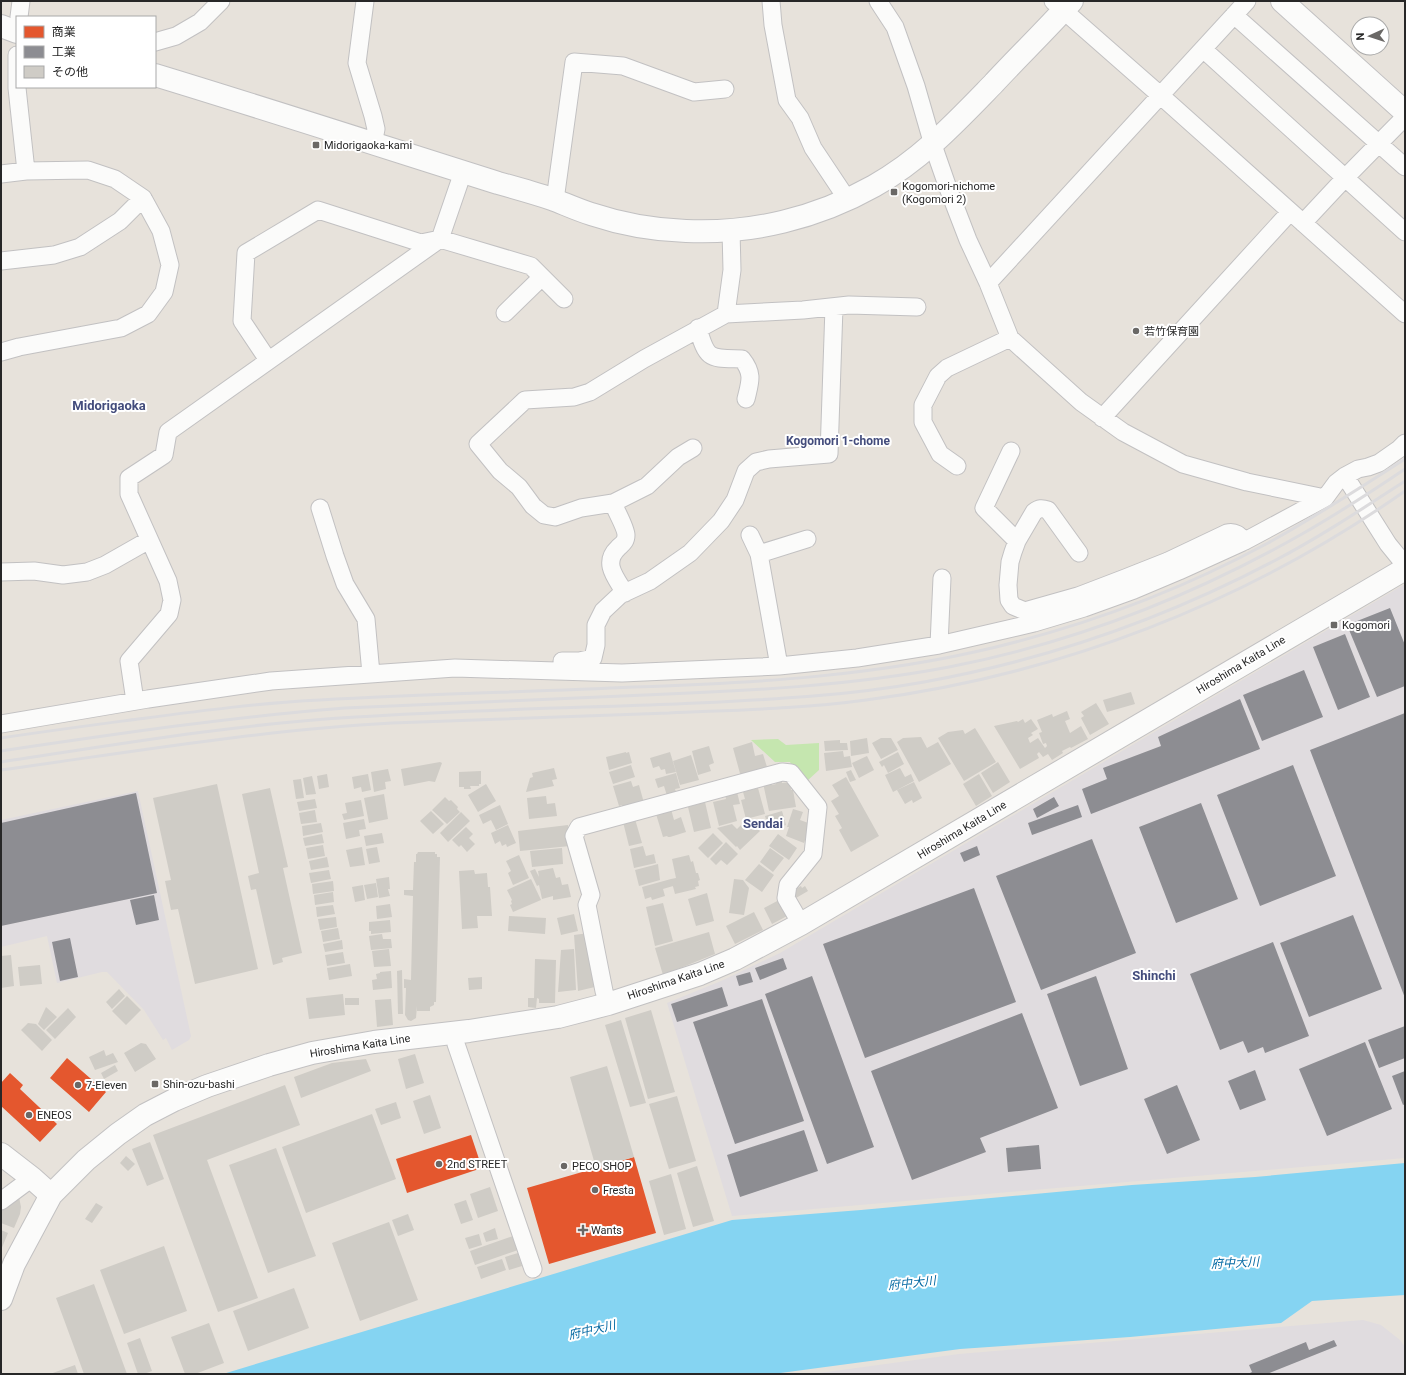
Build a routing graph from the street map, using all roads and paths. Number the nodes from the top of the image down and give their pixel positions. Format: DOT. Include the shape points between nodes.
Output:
graph roads {
  1 [pos="21,1"];
  2 [pos="221,1"];
  3 [pos="364,1"];
  4 [pos="771,1"];
  5 [pos="878,1"];
  6 [pos="1247,1"];
  7 [pos="1282,1"];
  8 [pos="1063,4"];
  9 [pos="1234,15"];
  10 [pos="19,16"];
  11 [pos="1,26"];
  12 [pos="16,32"];
  13 [pos="156,42"];
  14 [pos="1203,49"];
  15 [pos="16,59"];
  16 [pos="156,75"];
  17 [pos="9,89"];
  18 [pos="725,89"];
  19 [pos="1160,95"];
  20 [pos="1405,112"];
  21 [pos="1405,117"];
  22 [pos="372,144"];
  23 [pos="1379,144"];
  24 [pos="932,145"];
  25 [pos="1405,167"];
  26 [pos="26,171"];
  27 [pos="463,172"];
  28 [pos="1,174"];
  29 [pos="1345,178"];
  30 [pos="143,198"];
  31 [pos="847,199"];
  32 [pos="555,200"];
  33 [pos="1290,212"];
  34 [pos="1303,223"];
  35 [pos="731,230"];
  36 [pos="1405,232"];
  37 [pos="440,239"];
  38 [pos="1,261"];
  39 [pos="542,277"];
  40 [pos="988,283"];
  41 [pos="564,299"];
  42 [pos="834,307"];
  43 [pos="917,307"];
  44 [pos="505,313"];
  45 [pos="726,314"];
  46 [pos="1405,314"];
  47 [pos="698,328"];
  48 [pos="1010,338"];
  49 [pos="1,352"];
  50 [pos="268,360"];
  51 [pos="746,399"];
  52 [pos="1102,418"];
  53 [pos="1405,443"];
  54 [pos="693,448"];
  55 [pos="1011,451"];
  56 [pos="957,466"];
  57 [pos="1345,476"];
  58 [pos="1324,498"];
  59 [pos="613,503"];
  60 [pos="320,508"];
  61 [pos="750,535"];
  62 [pos="807,539"];
  63 [pos="149,540"];
  64 [pos="1017,541"];
  65 [pos="1245,541"];
  66 [pos="1079,553"];
  67 [pos="759,554"];
  68 [pos="1405,565"];
  69 [pos="1405,569"];
  70 [pos="1,572"];
  71 [pos="942,578"];
  72 [pos="625,592"];
  73 [pos="939,645"];
  74 [pos="779,666"];
  75 [pos="543,671"];
  76 [pos="371,674"];
  77 [pos="134,702"];
  78 [pos="1,724"];
  79 [pos="801,924"];
  80 [pos="608,1004"];
  81 [pos="455,1032"];
  82 [pos="1,1154"];
  83 [pos="32,1178"];
  84 [pos="51,1195"];
  85 [pos="1,1202"];
  86 [pos="533,1269"];
  87 [pos="1,1299"];
  1 -- 10 [label="street"];
  2 -- 13 [label="street" via="200,22 176,36"];
  3 -- 22 [label="street" via="357,64 374,116 376,129"];
  4 -- 31 [label="street" via="787,100 800,118 813,148"];
  5 -- 24 [label="street" via="895,27 916,86"];
  6 -- 9 [label="street"];
  7 -- 20 [label="main road"];
  8 -- 19 [label="street"];
  8 -- 24 [label="main road" via="952,127"];
  9 -- 14 [label="street"];
  9 -- 23 [label="street"];
  11 -- 12 [label="main road"];
  14 -- 19 [label="street"];
  14 -- 29 [label="street"];
  15 -- 17 [label="street"];
  16 -- 22 [label="main road"];
  17 -- 26 [label="street"];
  18 -- 32 [label="street" via="694,92 623,66 574,62"];
  19 -- 33 [label="street"];
  19 -- 40 [label="street"];
  21 -- 23 [label="street"];
  22 -- 27 [label="main road"];
  23 -- 25 [label="street"];
  23 -- 29 [label="street"];
  24 -- 31 [label="main road" via="891,176"];
  24 -- 40 [label="street" via="968,240"];
  26 -- 28 [label="street"];
  26 -- 30 [label="street" via="88,170 115,179"];
  27 -- 32 [label="main road"];
  27 -- 37 [label="street"];
  29 -- 34 [label="street"];
  29 -- 36 [label="street"];
  30 -- 38 [label="street" via="120,221 80,247 54,255"];
  30 -- 49 [label="street" via="161,231 170,265 164,292 148,314 121,328"];
  31 -- 35 [label="main road" via="790,220"];
  32 -- 35 [label="main road" via="604,218 648,228 687,231"];
  33 -- 34 [label="street"];
  33 -- 52 [label="street"];
  34 -- 46 [label="street"];
  35 -- 45 [label="street" via="732,270"];
  37 -- 39 [label="street" via="531,266"];
  37 -- 50 [label="street"];
  37 -- 50 [label="street" via="421,242 318,210 246,253 242,321"];
  39 -- 41 [label="street"];
  39 -- 44 [label="street"];
  40 -- 48 [label="street"];
  42 -- 43 [label="street"];
  42 -- 45 [label="street"];
  42 -- 72 [label="street" via="829,454 756,462 746,472 734,500 721,521 690,553 650,580"];
  45 -- 47 [label="street"];
  47 -- 51 [label="street" via="703,348 711,356 742,359 749,368"];
  47 -- 59 [label="street" via="590,392 574,397 524,400 478,444 500,471 519,487 533,506 544,515 555,517 581,508"];
  48 -- 52 [label="street"];
  48 -- 56 [label="street" via="947,368 938,376 923,405 923,422 940,454"];
  50 -- 63 [label="street" via="168,432 164,455 129,478 129,494"];
  52 -- 58 [label="street" via="1183,464 1247,482"];
  53 -- 57 [label="street" via="1379,463"];
  54 -- 59 [label="street" via="678,457 647,486"];
  55 -- 64 [label="street" via="984,508"];
  57 -- 58 [label="street"];
  57 -- 68 [label="street" via="1388,544"];
  58 -- 65 [label="street"];
  59 -- 72 [label="street" via="626,534 624,542 612,554 610,563"];
  60 -- 76 [label="street" via="334,556 366,619"];
  61 -- 67 [label="street"];
  62 -- 67 [label="street"];
  63 -- 70 [label="street" via="87,572 63,575"];
  63 -- 77 [label="street" via="168,581 172,600 169,614 129,661"];
  64 -- 65 [label="street" via="1010,562 1008,593 1013,606 1025,611 1078,596 1125,578 1227,533 1236,533"];
  64 -- 66 [label="street" via="1034,512 1044,508"];
  65 -- 73 [label="street" via="1173,574 1084,608 1034,623"];
  67 -- 74 [label="street"];
  69 -- 79 [label="main road, Hiroshima Kaita Line"];
  71 -- 73 [label="street"];
  72 -- 75 [label="street" via="603,611 596,625 594,658 579,661 544,660"];
  73 -- 74 [label="street" via="857,658"];
  74 -- 75 [label="street" via="622,673"];
  75 -- 76 [label="street" via="455,668"];
  76 -- 77 [label="street" via="271,681"];
  77 -- 78 [label="street"];
  79 -- 80 [label="main road, Hiroshima Kaita Line" via="700,974"];
  79 -- 80 [label="street" via="786,898 788,884 813,854 818,807 791,773 782,772 580,826 574,836 591,895 587,905"];
  80 -- 81 [label="main road, Hiroshima Kaita Line" via="558,1017"];
  81 -- 84 [label="main road, Hiroshima Kaita Line" via="312,1053 207,1086 145,1115 86,1160"];
  81 -- 86 [label="street" via="456,1044"];
  82 -- 83 [label="main road"];
  83 -- 84 [label="main road"];
  83 -- 85 [label="street"];
  84 -- 87 [label="main road, Hiroshima Kaita Line" via="14,1264"];
}
